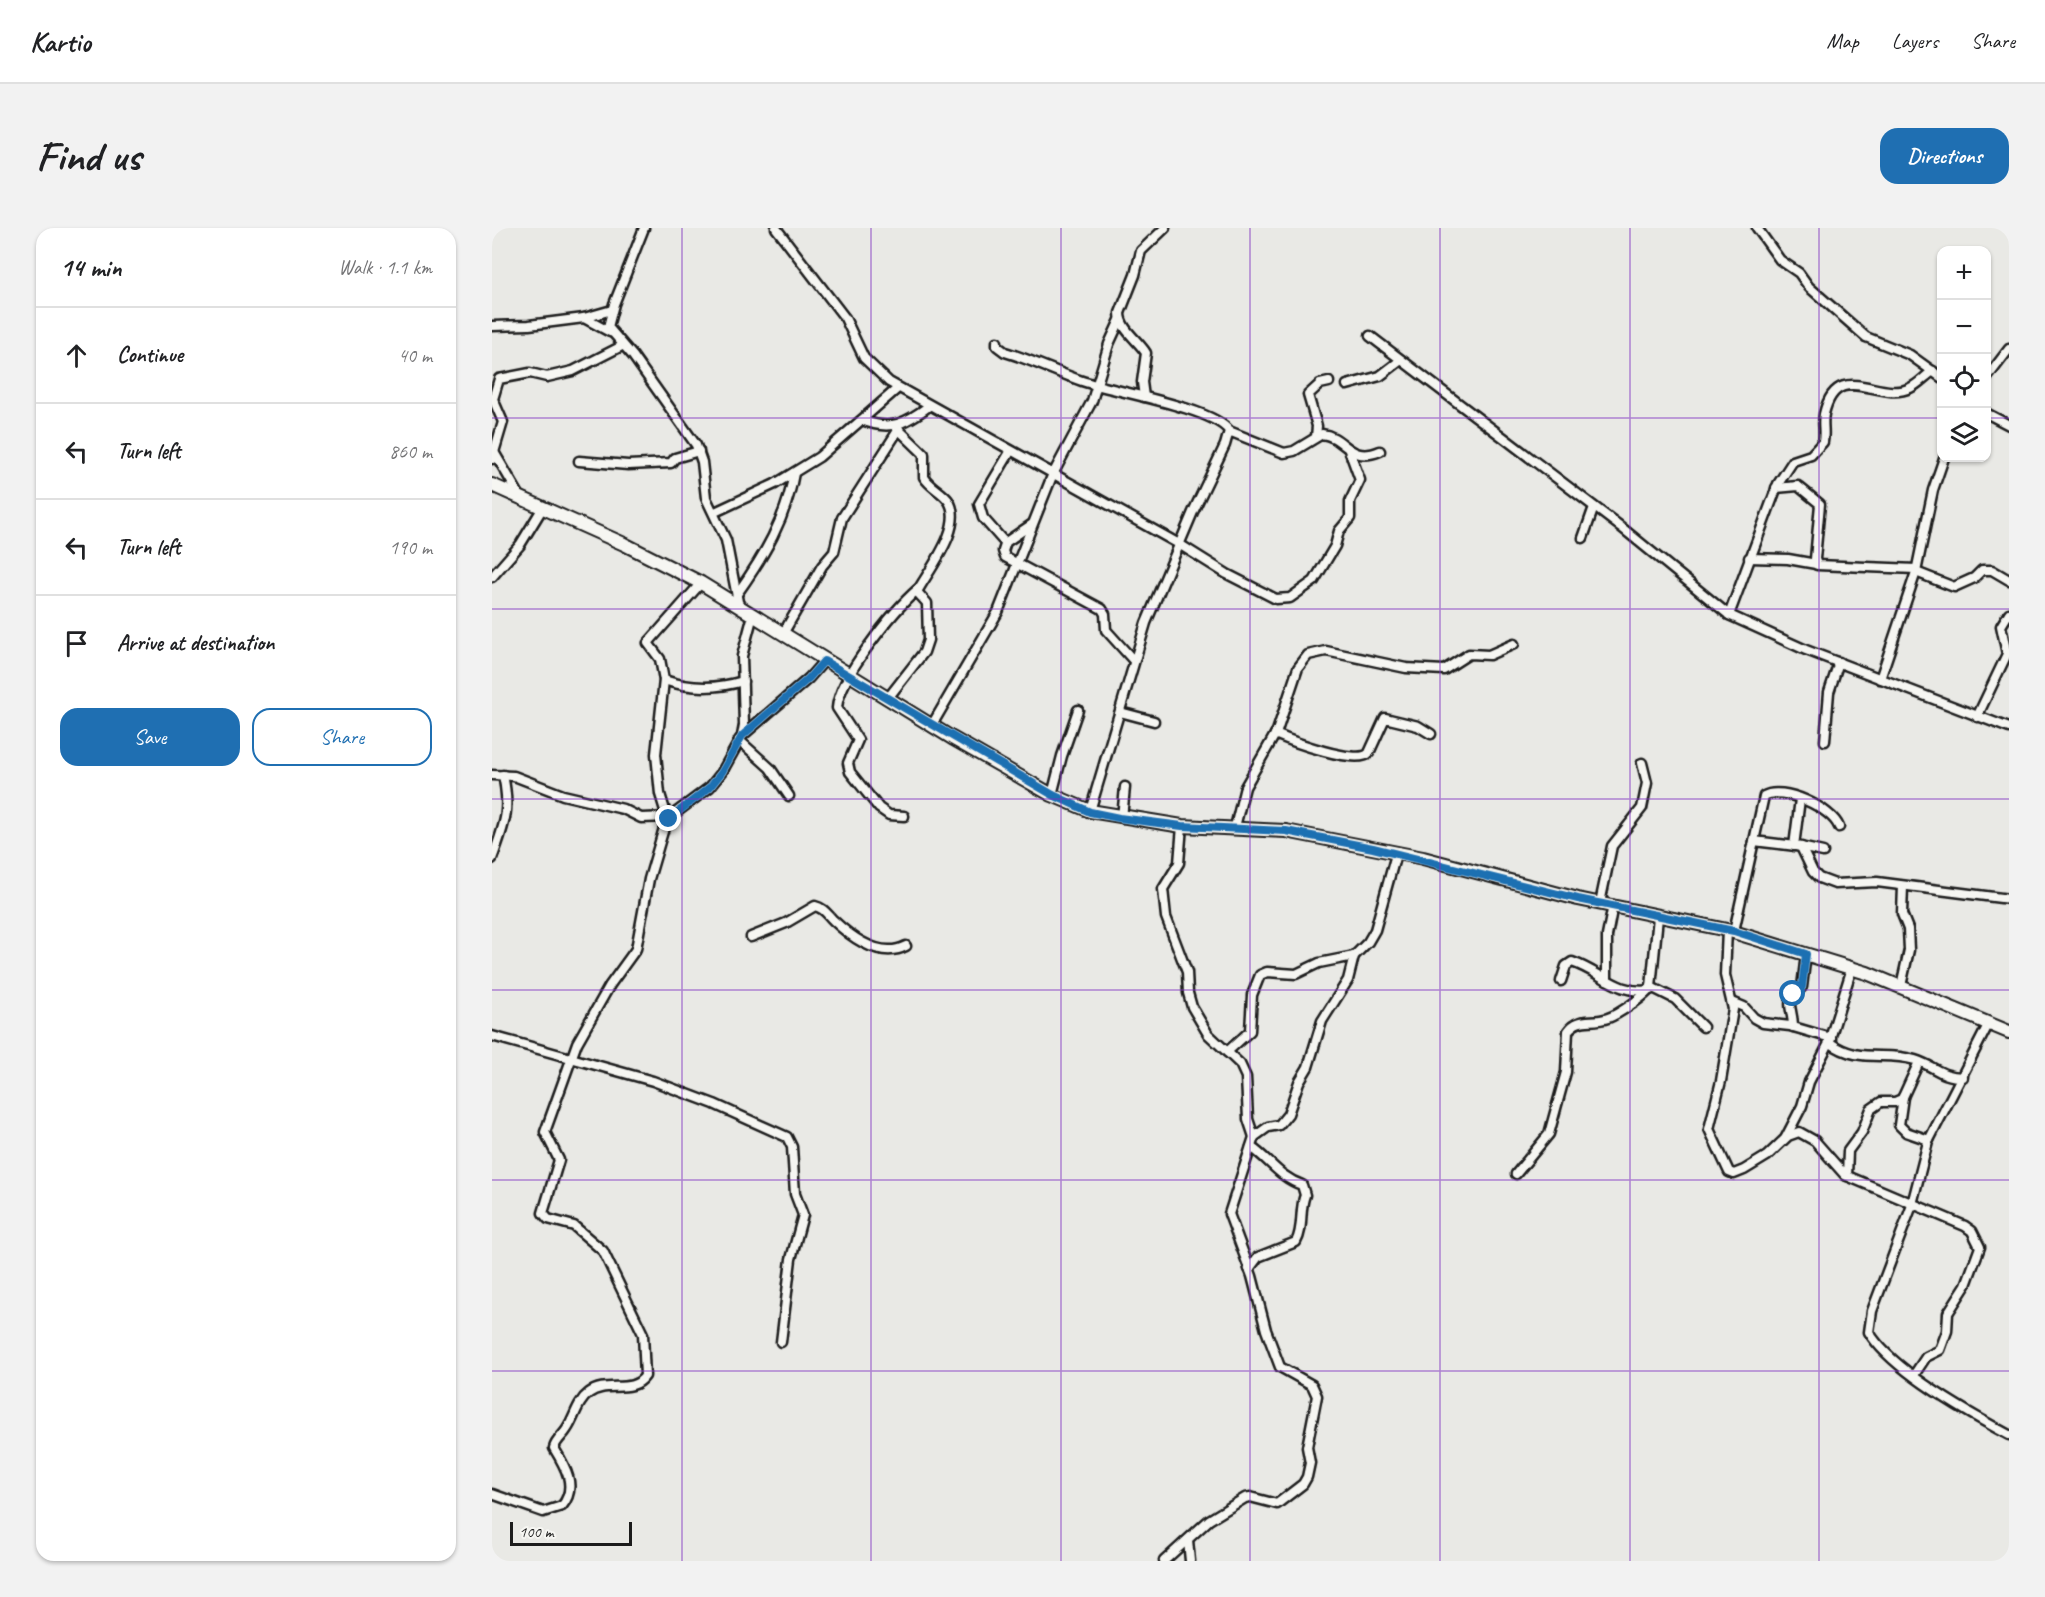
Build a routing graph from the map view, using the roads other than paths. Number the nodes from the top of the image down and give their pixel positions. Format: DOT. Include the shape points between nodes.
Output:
graph roads {
  1 [pos="644,228"];
  2 [pos="776,228"];
  3 [pos="1165,228"];
  4 [pos="1757,228"];
  5 [pos="612,310"];
  6 [pos="584,318"];
  7 [pos="1120,320"];
  8 [pos="492,326"];
  9 [pos="611,333"];
  10 [pos="1370,336"];
  11 [pos="997,342"];
  12 [pos="622,346"];
  13 [pos="2009,349"];
  14 [pos="1401,360"];
  15 [pos="1933,371"];
  16 [pos="1991,372"];
  17 [pos="1937,374"];
  18 [pos="1329,382"];
  19 [pos="1347,385"];
  20 [pos="1098,386"];
  21 [pos="898,388"];
  22 [pos="1144,397"];
  23 [pos="929,406"];
  24 [pos="1991,416"];
  25 [pos="862,420"];
  26 [pos="2009,425"];
  27 [pos="897,428"];
  28 [pos="1229,431"];
  29 [pos="1316,437"];
  30 [pos="1349,450"];
  31 [pos="699,451"];
  32 [pos="1380,451"];
  33 [pos="1010,452"];
  34 [pos="493,455"];
  35 [pos="579,461"];
  36 [pos="1943,462"];
  37 [pos="794,473"];
  38 [pos="1052,476"];
  39 [pos="492,485"];
  40 [pos="1776,488"];
  41 [pos="521,498"];
  42 [pos="1594,507"];
  43 [pos="542,509"];
  44 [pos="715,512"];
  45 [pos="1031,525"];
  46 [pos="1583,538"];
  47 [pos="1005,543"];
  48 [pos="1179,544"];
  49 [pos="1749,558"];
  50 [pos="1015,564"];
  51 [pos="1816,564"];
  52 [pos="1916,571"];
  53 [pos="492,577"];
  54 [pos="2009,580"];
  55 [pos="701,583"];
  56 [pos="919,589"];
  57 [pos="738,601"];
  58 [pos="2009,613"];
  59 [pos="753,615"];
  60 [pos="1729,615"];
  61 [pos="784,632"];
  62 [pos="1514,644"];
  63 [pos="2008,655"];
  64 [pos="824,661"];
  65 [pos="1134,661"];
  66 [pos="1839,662"];
  67 [pos="849,675"];
  68 [pos="1880,679"];
  69 [pos="664,680"];
  70 [pos="742,681"];
  71 [pos="888,698"];
  72 [pos="1078,710"];
  73 [pos="1120,712"];
  74 [pos="1977,717"];
  75 [pos="1154,721"];
  76 [pos="932,725"];
  77 [pos="2009,728"];
  78 [pos="1275,734"];
  79 [pos="1431,735"];
  80 [pos="741,738"];
  81 [pos="1825,741"];
  82 [pos="1642,764"];
  83 [pos="492,775"];
  84 [pos="503,775"];
  85 [pos="1125,787"];
  86 [pos="1053,795"];
  87 [pos="789,796"];
  88 [pos="1800,799"];
  89 [pos="1090,812"];
  90 [pos="904,816"];
  91 [pos="669,817"];
  92 [pos="1122,818"];
  93 [pos="1182,826"];
  94 [pos="1235,827"];
  95 [pos="1839,827"];
  96 [pos="1754,841"];
  97 [pos="1797,846"];
  98 [pos="1823,852"];
  99 [pos="1396,854"];
  100 [pos="492,859"];
  101 [pos="1903,886"];
  102 [pos="2009,899"];
  103 [pos="1600,903"];
  104 [pos="1613,905"];
  105 [pos="1658,917"];
  106 [pos="1731,931"];
  107 [pos="752,937"];
  108 [pos="906,946"];
  109 [pos="1806,954"];
  110 [pos="1354,956"];
  111 [pos="1852,968"];
  112 [pos="1607,980"];
  113 [pos="1561,981"];
  114 [pos="1901,986"];
  115 [pos="1650,988"];
  116 [pos="1732,1002"];
  117 [pos="1989,1023"];
  118 [pos="1703,1027"];
  119 [pos="1793,1027"];
  120 [pos="2009,1032"];
  121 [pos="492,1036"];
  122 [pos="1830,1040"];
  123 [pos="1227,1052"];
  124 [pos="572,1058"];
  125 [pos="1919,1062"];
  126 [pos="1963,1077"];
  127 [pos="1903,1097"];
  128 [pos="1254,1137"];
  129 [pos="1786,1138"];
  130 [pos="1929,1140"];
  131 [pos="1251,1147"];
  132 [pos="1516,1174"];
  133 [pos="1847,1176"];
  134 [pos="1913,1204"];
  135 [pos="1250,1269"];
  136 [pos="781,1342"];
  137 [pos="1914,1375"];
  138 [pos="2009,1435"];
  139 [pos="492,1494"];
  140 [pos="1188,1540"];
  141 [pos="1164,1561"];
  142 [pos="1190,1561"];
  1 -- 5 [label="street"];
  2 -- 21 [label="street" via="845,318 864,358"];
  3 -- 7 [label="street" via="1141,251"];
  4 -- 15 [label="street" via="1780,260 1866,336 1910,355"];
  5 -- 6 [label="street"];
  5 -- 9 [label="street" via="608,325"];
  6 -- 8 [label="street"];
  6 -- 9 [label="street"];
  7 -- 20 [label="street" via="1108,344"];
  7 -- 22 [label="street" via="1146,353"];
  9 -- 12 [label="street"];
  10 -- 14 [label="street"];
  11 -- 20 [label="street" via="1005,352"];
  12 -- 31 [label="street"];
  12 -- 34 [label="street" via="573,371 547,377 530,374 499,379 493,399 503,422"];
  13 -- 16 [label="street"];
  14 -- 19 [label="street" via="1380,376"];
  14 -- 42 [label="street"];
  15 -- 17 [label="street"];
  15 -- 40 [label="street" via="1905,389 1862,385 1836,389 1824,415 1823,442 1811,454 1793,461"];
  18 -- 29 [label="street" via="1315,387 1308,395 1317,426"];
  20 -- 22 [label="street"];
  20 -- 38 [label="street"];
  21 -- 23 [label="street"];
  21 -- 25 [label="street"];
  22 -- 28 [label="street" via="1221,422"];
  23 -- 27 [label="street"];
  23 -- 33 [label="street"];
  24 -- 26 [label="street"];
  25 -- 27 [label="street"];
  25 -- 37 [label="street" via="830,450"];
  27 -- 56 [label="street" via="924,454 924,477 948,501 952,512 943,549"];
  27 -- 61 [label="street" via="842,518 834,552"];
  28 -- 29 [label="street" via="1284,453"];
  28 -- 48 [label="street"];
  29 -- 30 [label="street" via="1331,436"];
  30 -- 32 [label="street" via="1365,455"];
  30 -- 48 [label="street" via="1360,480 1350,501 1350,518 1321,573 1298,594 1284,601 1276,599"];
  31 -- 35 [label="street" via="675,458 671,463"];
  31 -- 44 [label="street" via="704,487"];
  33 -- 38 [label="street"];
  33 -- 47 [label="street" via="978,504 982,518"];
  34 -- 41 [label="street"];
  36 -- 52 [label="street"];
  37 -- 44 [label="street"];
  37 -- 57 [label="street" via="789,501"];
  38 -- 45 [label="street"];
  38 -- 48 [label="street"];
  39 -- 41 [label="street"];
  40 -- 49 [label="street"];
  40 -- 51 [label="street" via="1798,486 1820,504"];
  41 -- 43 [label="street"];
  42 -- 46 [label="street"];
  42 -- 60 [label="street"];
  43 -- 53 [label="street" via="520,545"];
  43 -- 55 [label="street"];
  44 -- 57 [label="street" via="726,540"];
  45 -- 47 [label="street"];
  45 -- 50 [label="street"];
  47 -- 50 [label="street" via="1003,554"];
  48 -- 65 [label="street"];
  49 -- 51 [label="street"];
  49 -- 60 [label="street"];
  50 -- 65 [label="street" via="1102,609 1106,630"];
  50 -- 76 [label="street" via="986,635"];
  51 -- 52 [label="street"];
  52 -- 54 [label="street" via="1954,587 1982,570 1992,570"];
  52 -- 68 [label="street"];
  55 -- 57 [label="street"];
  55 -- 69 [label="street" via="648,641 660,659"];
  56 -- 67 [label="street" via="899,606"];
  56 -- 71 [label="street" via="918,595 927,603 928,640 924,652"];
  57 -- 59 [label="street"];
  58 -- 63 [label="street" via="2001,626"];
  59 -- 61 [label="street"];
  59 -- 70 [label="street" via="743,648"];
  60 -- 66 [label="street"];
  61 -- 64 [label="street"];
  62 -- 78 [label="street" via="1495,654 1469,654 1452,666 1433,670 1326,651 1308,655 1298,668"];
  63 -- 74 [label="street"];
  64 -- 67 [label="street"];
  64 -- 80 [label="street"];
  65 -- 73 [label="street"];
  66 -- 68 [label="street"];
  66 -- 81 [label="street" via="1829,692"];
  67 -- 71 [label="street"];
  67 -- 90 [label="street" via="837,708 858,740 848,763 850,772 879,808 890,815"];
  68 -- 74 [label="street"];
  69 -- 70 [label="street" via="689,687"];
  69 -- 91 [label="street" via="656,754 660,794"];
  70 -- 80 [label="street"];
  71 -- 76 [label="street"];
  72 -- 86 [label="street"];
  73 -- 75 [label="street"];
  73 -- 89 [label="street"];
  74 -- 77 [label="street"];
  76 -- 86 [label="street"];
  78 -- 79 [label="street" via="1358,758 1369,753 1386,718 1418,726"];
  78 -- 94 [label="street" via="1245,787"];
  80 -- 87 [label="street" via="770,768"];
  80 -- 91 [label="street" via="710,787"];
  82 -- 103 [label="street" via="1647,783 1642,808 1612,846"];
  83 -- 84 [label="street"];
  84 -- 91 [label="street" via="623,809 641,818"];
  84 -- 100 [label="street" via="508,803"];
  85 -- 92 [label="street"];
  86 -- 89 [label="street"];
  88 -- 95 [label="street" via="1825,809"];
  88 -- 96 [label="street" via="1776,793 1764,796"];
  88 -- 97 [label="street"];
  89 -- 92 [label="street"];
  91 -- 124 [label="street" via="649,879 636,949 610,985"];
  92 -- 93 [label="street"];
  93 -- 94 [label="street"];
  93 -- 123 [label="street" via="1179,863 1163,890 1166,917 1187,972 1192,1007 1208,1034"];
  94 -- 99 [label="street" via="1286,831"];
  96 -- 97 [label="street"];
  96 -- 106 [label="street"];
  97 -- 98 [label="street"];
  97 -- 101 [label="street" via="1808,867 1824,881"];
  99 -- 103 [label="street"];
  99 -- 110 [label="street" via="1375,930"];
  101 -- 102 [label="street"];
  101 -- 114 [label="street" via="1902,914 1908,929 1909,950"];
  103 -- 104 [label="street"];
  104 -- 105 [label="street"];
  104 -- 112 [label="street" via="1607,936"];
  105 -- 106 [label="street"];
  105 -- 115 [label="street"];
  106 -- 109 [label="street"];
  106 -- 116 [label="street" via="1725,969"];
  107 -- 108 [label="street" via="814,906 824,909 839,926 876,949 894,951"];
  109 -- 111 [label="street"];
  109 -- 119 [label="street" via="1802,987 1789,1001"];
  110 -- 123 [label="street" via="1319,963 1296,974 1260,975 1252,995 1250,1030"];
  110 -- 128 [label="street" via="1348,980 1322,1021 1288,1114 1279,1125"];
  111 -- 114 [label="street"];
  111 -- 122 [label="street"];
  112 -- 113 [label="street" via="1570,962"];
  112 -- 115 [label="street" via="1631,992"];
  114 -- 117 [label="street"];
  115 -- 118 [label="street" via="1675,999"];
  115 -- 132 [label="street" via="1645,996 1611,1017 1578,1021 1568,1031 1566,1072 1549,1134"];
  116 -- 119 [label="street" via="1744,1007 1758,1021"];
  116 -- 129 [label="street" via="1721,1081 1710,1122 1711,1137 1731,1174 1767,1156"];
  117 -- 120 [label="street"];
  117 -- 126 [label="street"];
  119 -- 122 [label="street"];
  121 -- 124 [label="street"];
  122 -- 125 [label="street" via="1854,1056"];
  122 -- 129 [label="street"];
  123 -- 128 [label="street" via="1240,1064 1246,1077 1248,1119"];
  124 -- 136 [label="street" via="653,1081 714,1104 789,1140 795,1194 803,1215 791,1260"];
  124 -- 139 [label="street" via="545,1132 559,1160 543,1213 548,1219 574,1227 603,1251 643,1334 645,1376 636,1384 591,1391 582,1400 554,1448 569,1476 569,1495 562,1506 543,1512"];
  125 -- 126 [label="street" via="1946,1076"];
  125 -- 127 [label="street"];
  126 -- 130 [label="street"];
  127 -- 130 [label="street" via="1899,1125 1906,1132"];
  127 -- 133 [label="street" via="1870,1109 1862,1132 1848,1151"];
  128 -- 131 [label="street"];
  129 -- 133 [label="street" via="1799,1132 1811,1138"];
  130 -- 134 [label="street"];
  131 -- 135 [label="street" via="1229,1214"];
  131 -- 135 [label="street" via="1283,1176 1302,1185 1305,1195 1296,1242 1258,1257"];
  133 -- 134 [label="street"];
  134 -- 137 [label="street" via="1869,1325 1873,1339"];
  134 -- 137 [label="street" via="1965,1226 1980,1247 1966,1285 1948,1313 1940,1350 1926,1357"];
  135 -- 140 [label="street" via="1280,1367 1316,1391 1307,1447 1310,1466 1303,1484 1278,1503 1248,1497 1209,1520"];
  137 -- 138 [label="street"];
  140 -- 141 [label="street"];
  140 -- 142 [label="street"];
}
